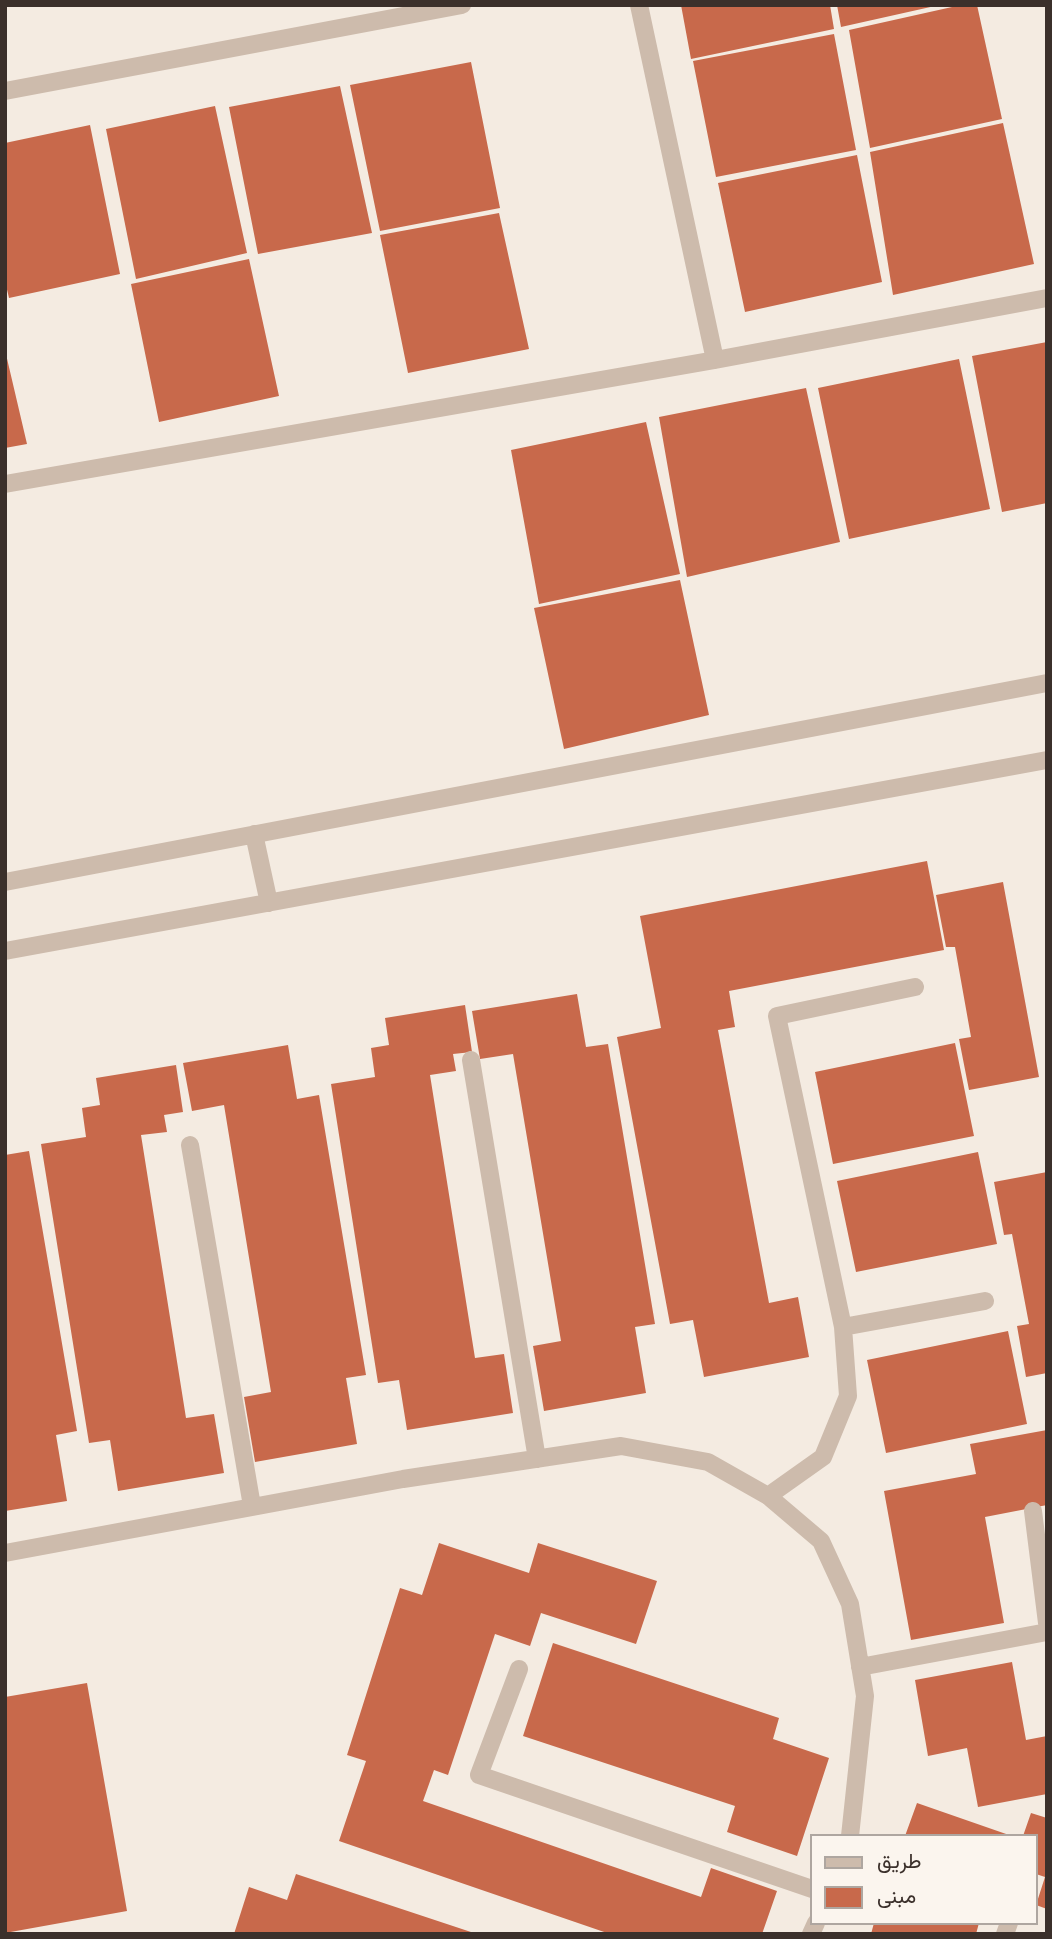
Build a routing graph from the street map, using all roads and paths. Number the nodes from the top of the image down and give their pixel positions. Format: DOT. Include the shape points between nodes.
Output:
graph roads {
  1 [pos="462,5"];
  2 [pos="639,5"];
  3 [pos="5,91"];
  4 [pos="1047,298"];
  5 [pos="715,360"];
  6 [pos="5,484"];
  7 [pos="1047,682"];
  8 [pos="1047,760"];
  9 [pos="254,834"];
  10 [pos="5,881"];
  11 [pos="269,903"];
  12 [pos="5,951"];
  13 [pos="915,987"];
  14 [pos="471,1060"];
  15 [pos="190,1145"];
  16 [pos="985,1301"];
  17 [pos="843,1327"];
  18 [pos="537,1459"];
  19 [pos="768,1496"];
  20 [pos="252,1506"];
  21 [pos="1032,1511"];
  22 [pos="5,1553"];
  23 [pos="1047,1623"];
  24 [pos="1047,1632"];
  25 [pos="860,1667"];
  26 [pos="519,1669"];
  27 [pos="850,1834"];
  28 [pos="810,1888"];
  1 -- 3 [label="street"];
  2 -- 5 [label="street"];
  4 -- 5 [label="street"];
  5 -- 6 [label="street"];
  7 -- 9 [label="street"];
  8 -- 11 [label="street"];
  9 -- 10 [label="street"];
  9 -- 11 [label="street"];
  11 -- 12 [label="street"];
  13 -- 17 [label="street" via="777,1016"];
  14 -- 18 [label="street"];
  15 -- 20 [label="street"];
  16 -- 17 [label="street"];
  17 -- 19 [label="street" via="848,1396 823,1457"];
  18 -- 19 [label="street" via="621,1446 708,1462"];
  18 -- 20 [label="street"];
  19 -- 25 [label="street" via="821,1541 850,1604"];
  20 -- 22 [label="street"];
  21 -- 23 [label="street"];
  24 -- 25 [label="street"];
  25 -- 27 [label="street" via="865,1696"];
  26 -- 28 [label="street" via="479,1775"];
}
